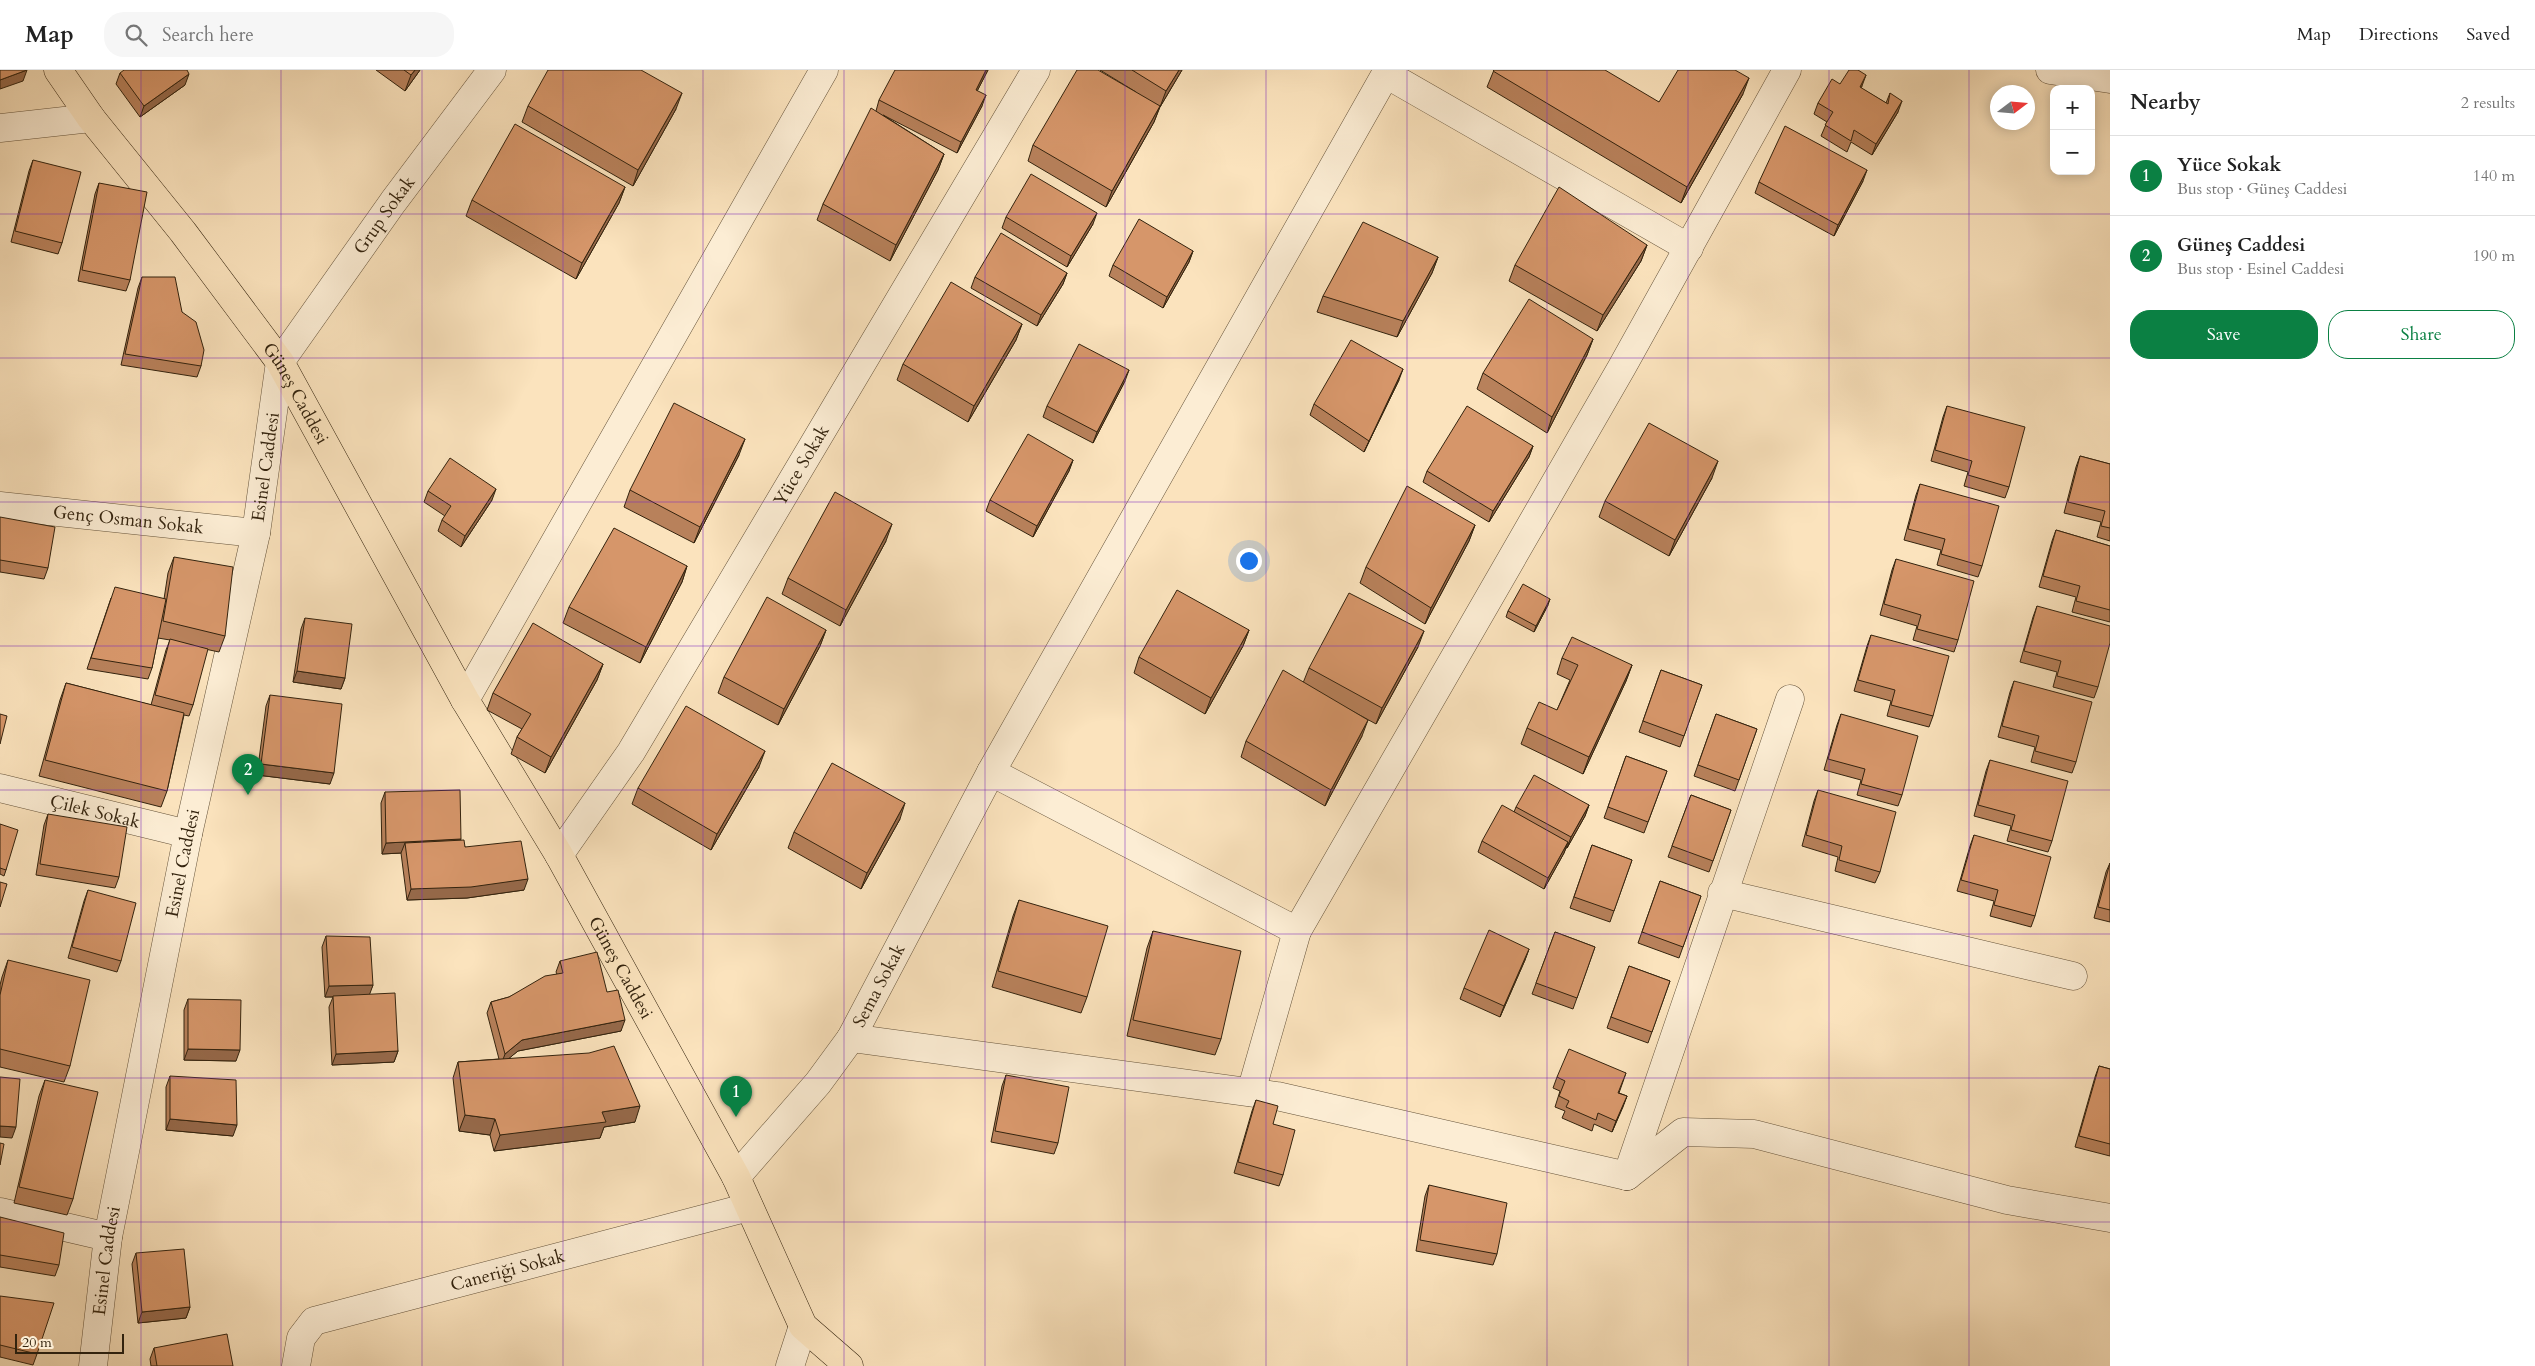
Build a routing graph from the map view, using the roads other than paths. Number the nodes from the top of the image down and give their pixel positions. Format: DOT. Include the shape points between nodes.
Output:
graph roads {
  1 [pos="58,70"];
  2 [pos="492,70"];
  3 [pos="824,70"];
  4 [pos="1036,70"];
  5 [pos="1787,70"];
  6 [pos="2050,70"];
  7 [pos="1387,72"];
  8 [pos="2110,78"];
  9 [pos="91,118"];
  10 [pos="0,128"];
  11 [pos="1689,248"];
  12 [pos="280,362"];
  13 [pos="0,506"];
  14 [pos="256,533"];
  15 [pos="1790,699"];
  16 [pos="465,700"];
  17 [pos="991,772"];
  18 [pos="0,788"];
  19 [pos="188,834"];
  20 [pos="559,855"];
  21 [pos="1722,893"];
  22 [pos="1297,931"];
  23 [pos="2073,976"];
  24 [pos="851,1038"];
  25 [pos="1251,1092"];
  26 [pos="1627,1176"];
  27 [pos="736,1177"];
  28 [pos="749,1206"];
  29 [pos="0,1212"];
  30 [pos="2110,1218"];
  31 [pos="108,1237"];
  32 [pos="803,1326"];
  33 [pos="93,1366"];
  34 [pos="296,1366"];
  35 [pos="790,1366"];
  36 [pos="849,1366"];
  1 -- 9 [label="main road, Güneş Caddesi"];
  2 -- 12 [label="street, Grup Sokak" via="393,202"];
  3 -- 16 [label="street"];
  4 -- 20 [label="street, Yüce Sokak" via="631,752"];
  5 -- 11 [label="street"];
  6 -- 8 [label="street"];
  7 -- 11 [label="street"];
  7 -- 17 [label="street, Sema Sokak"];
  9 -- 10 [label="street"];
  9 -- 12 [label="main road, Güneş Caddesi" via="183,232"];
  11 -- 22 [label="street"];
  12 -- 14 [label="street, Esinel Caddesi"];
  12 -- 16 [label="main road, Güneş Caddesi"];
  13 -- 14 [label="street, Genç Osman Sokak"];
  14 -- 19 [label="street, Esinel Caddesi"];
  15 -- 21 [label="street"];
  16 -- 20 [label="main road, Güneş Caddesi"];
  17 -- 22 [label="street"];
  17 -- 24 [label="street, Sema Sokak"];
  18 -- 19 [label="street, Çilek Sokak"];
  19 -- 31 [label="street, Esinel Caddesi"];
  20 -- 27 [label="main road, Güneş Caddesi"];
  21 -- 23 [label="street"];
  21 -- 26 [label="street"];
  22 -- 25 [label="street"];
  24 -- 25 [label="street"];
  24 -- 27 [label="street, Sema Sokak" via="818,1083"];
  25 -- 26 [label="street"];
  26 -- 30 [label="street" via="1683,1132 1754,1134 2007,1200"];
  27 -- 28 [label="main road, Güneş Caddesi"];
  28 -- 32 [label="main road, Güneş Caddesi"];
  28 -- 34 [label="street, Caneriği Sokak" via="314,1321 302,1338"];
  29 -- 31 [label="street"];
  31 -- 33 [label="street, Esinel Caddesi"];
  32 -- 35 [label="street"];
  32 -- 36 [label="main road, Güneş Caddesi"];
}
